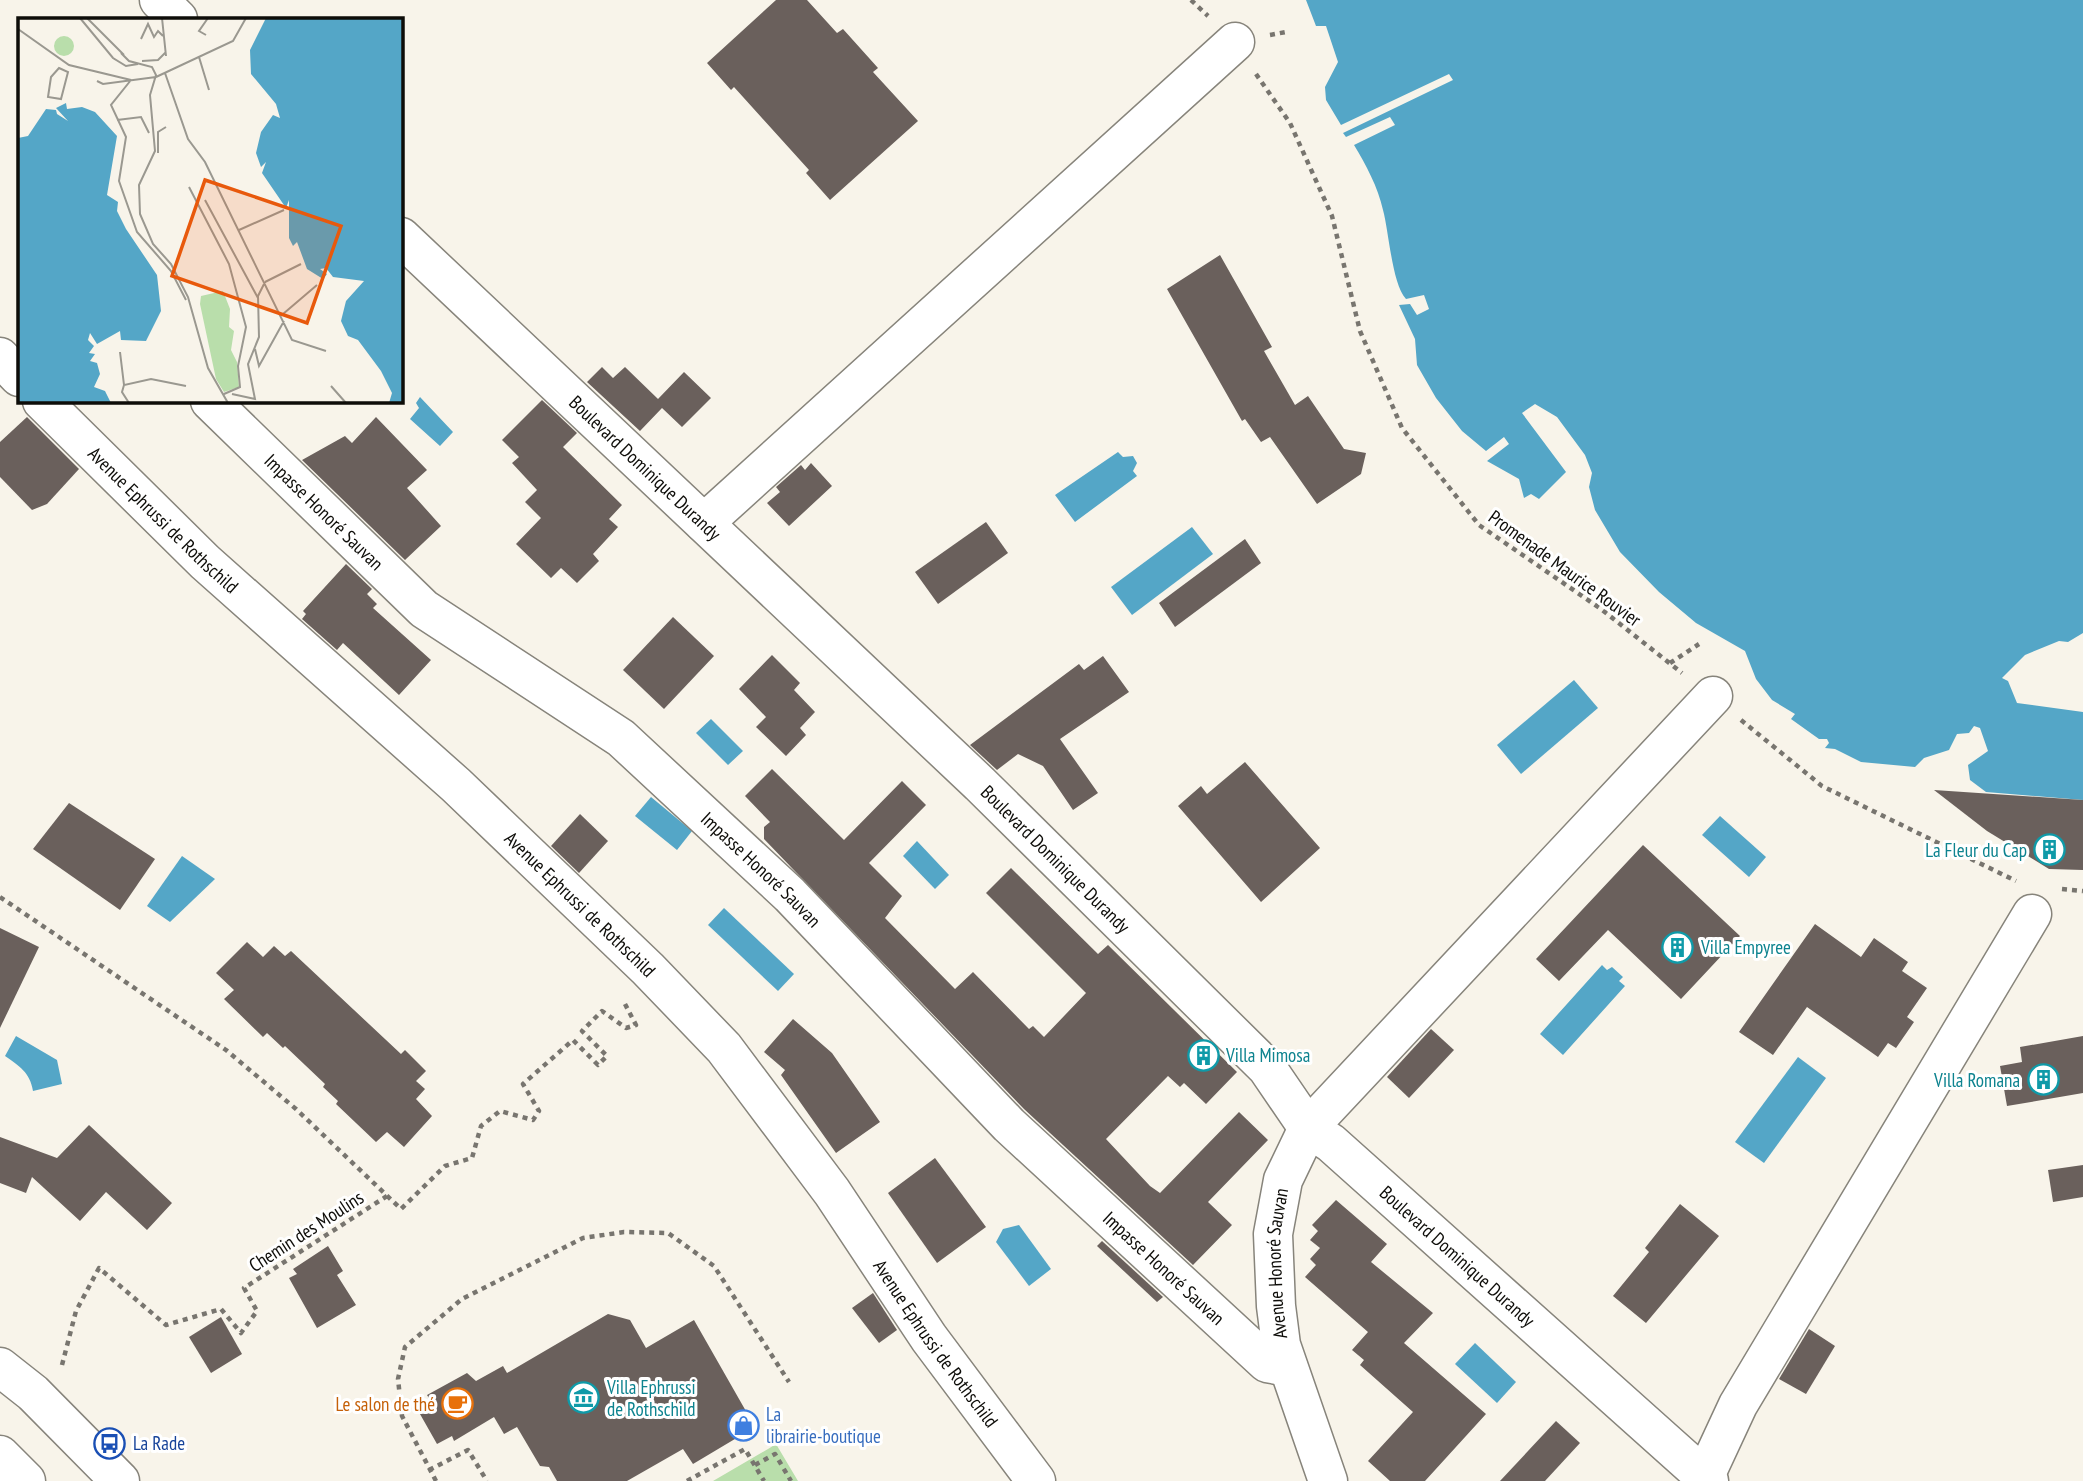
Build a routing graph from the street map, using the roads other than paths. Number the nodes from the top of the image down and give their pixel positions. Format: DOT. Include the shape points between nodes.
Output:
graph roads {
  1 [pos="159,0"];
  2 [pos="177,18"];
  3 [pos="1235,42"];
  4 [pos="402,238"];
  5 [pos="0,357"];
  6 [pos="18,376"];
  7 [pos="43,402"];
  8 [pos="210,402"];
  9 [pos="704,523"];
  10 [pos="1713,696"];
  11 [pos="2037,895"];
  12 [pos="1308,1128"];
  13 [pos="0,1367"];
  14 [pos="1288,1367"];
  15 [pos="0,1455"];
  16 [pos="1707,1478"];
  17 [pos="26,1481"];
  18 [pos="120,1481"];
  19 [pos="1036,1481"];
  20 [pos="1328,1481"];
  1 -- 2 [label="street"];
  3 -- 9 [label="street"];
  4 -- 9 [label="street, Boulevard Dominique Durandy"];
  5 -- 6 [label="street"];
  7 -- 19 [label="street, Avenue Ephrussi de Rothschild" via="205,562 456,785 724,1048"];
  8 -- 14 [label="street, Impasse Honoré Sauvan" via="424,609 621,738 790,895 1009,1125 1266,1363"];
  9 -- 12 [label="street, Boulevard Dominique Durandy" via="979,784 1267,1068"];
  10 -- 12 [label="street, Avenue Honoré Sauvan"];
  11 -- 16 [label="street" via="1738,1405"];
  12 -- 14 [label="street, Avenue Honoré Sauvan" via="1283,1180 1273,1234 1276,1306"];
  12 -- 16 [label="street, Boulevard Dominique Durandy" via="1331,1143"];
  13 -- 18 [label="street" via="33,1393"];
  14 -- 20 [label="street, Avenue Honoré Sauvan"];
  15 -- 17 [label="street"];
}
